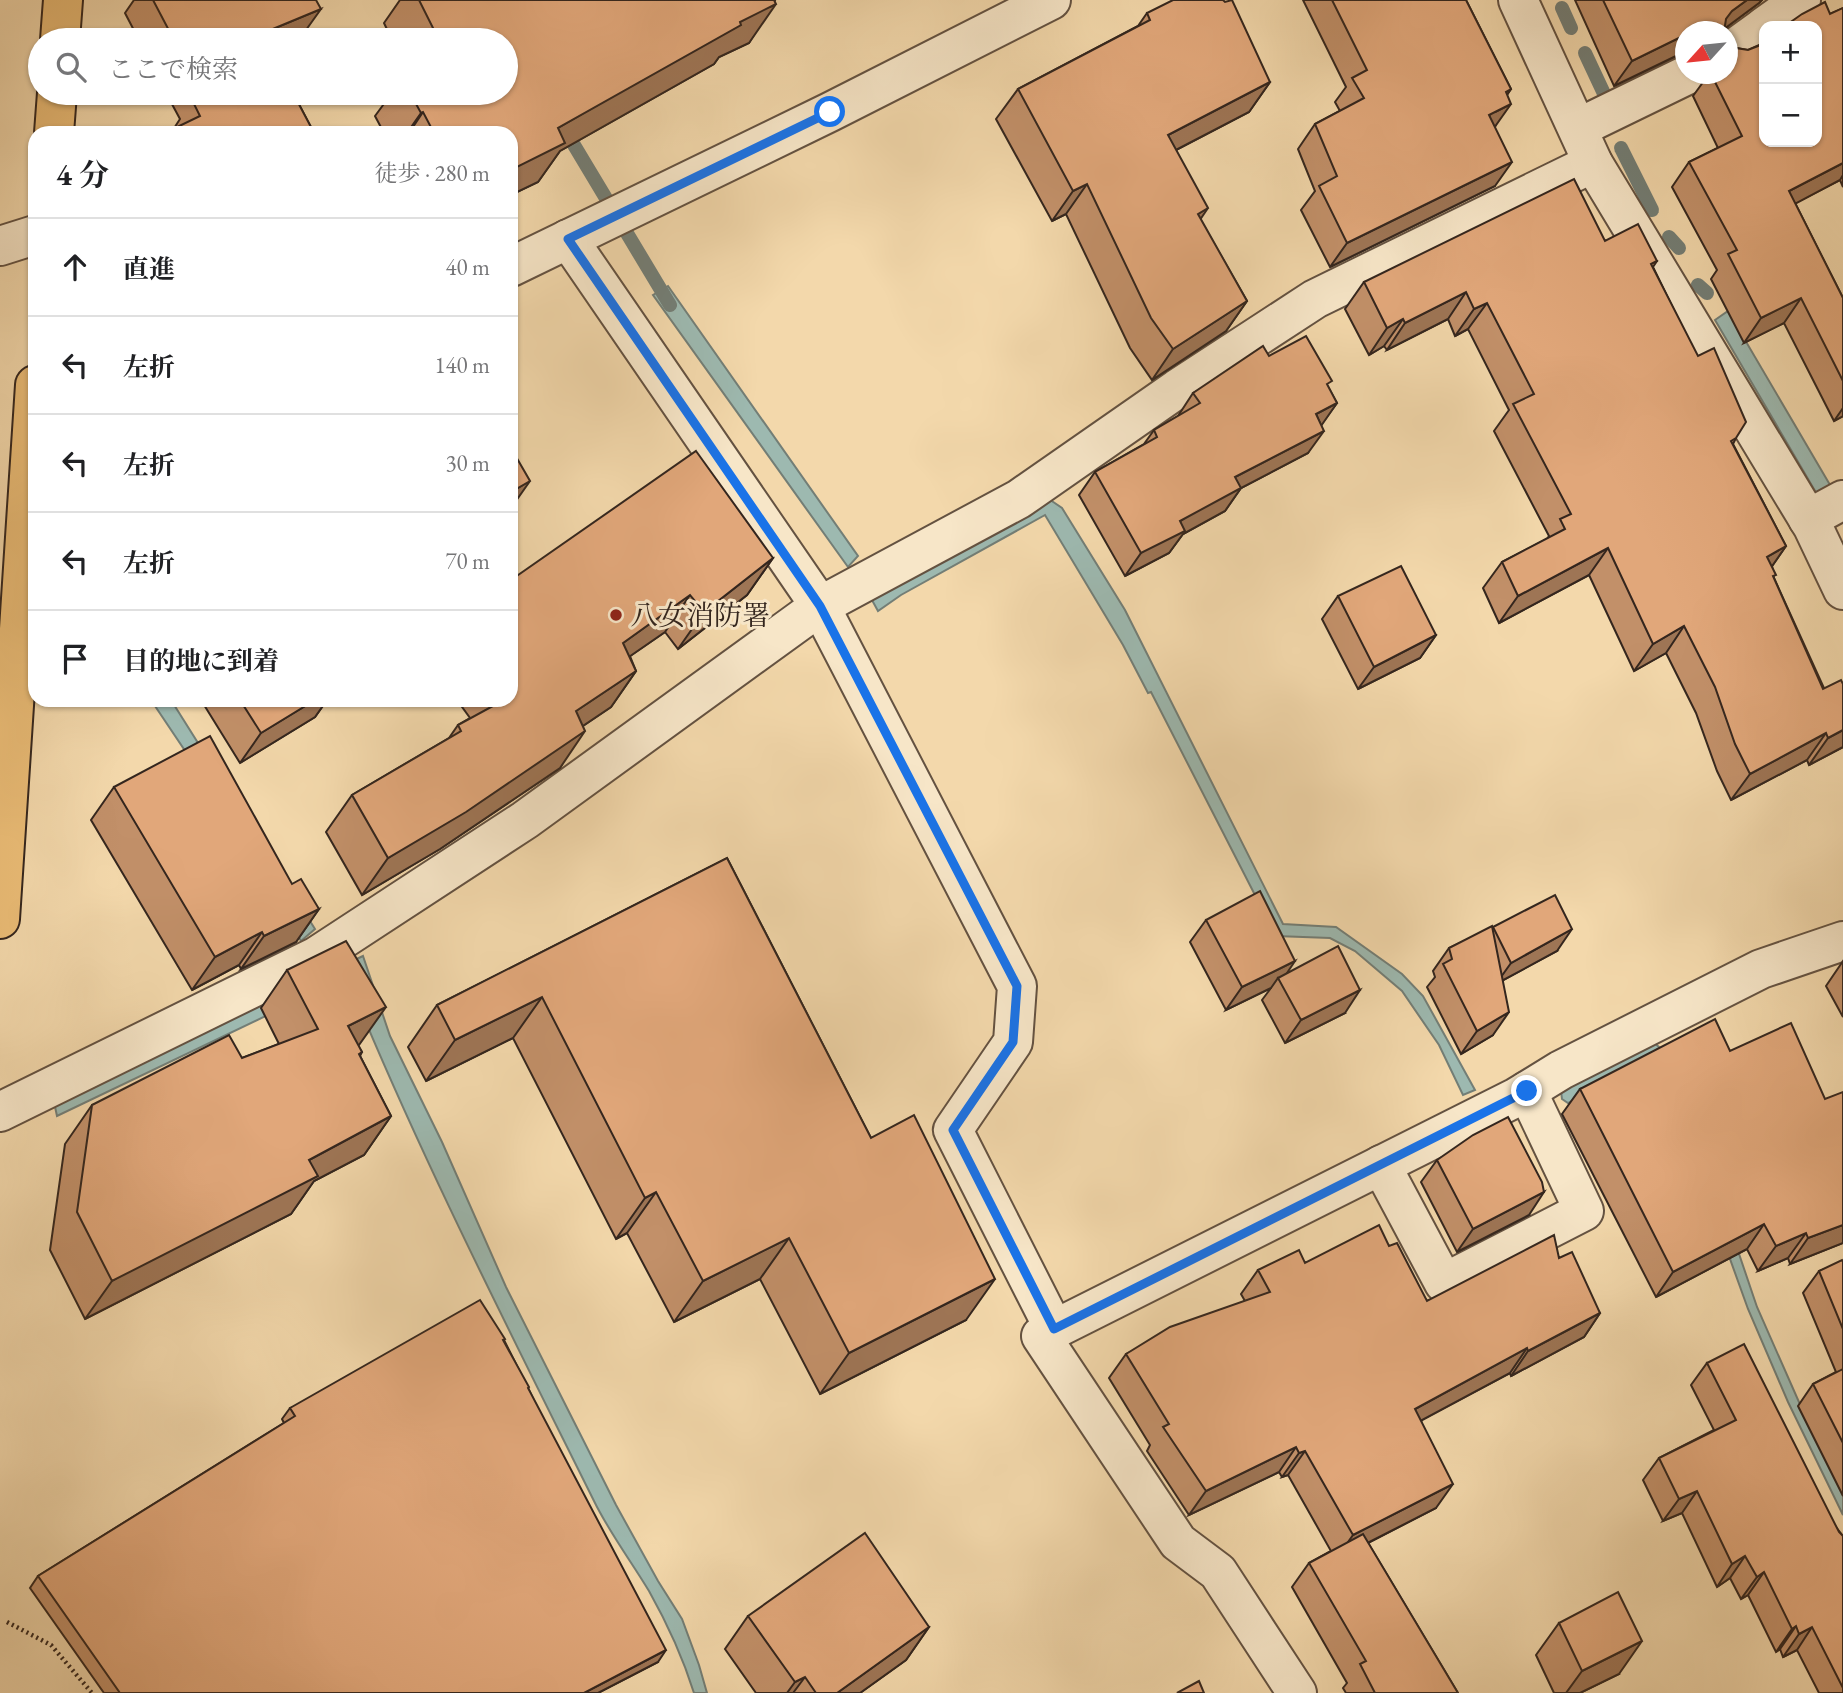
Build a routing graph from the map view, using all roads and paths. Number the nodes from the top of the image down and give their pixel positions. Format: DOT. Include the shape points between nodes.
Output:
graph roads {
  1 [pos="63,0"];
  2 [pos="1051,0"];
  3 [pos="1518,0"];
  4 [pos="1801,0"];
  5 [pos="1771,21"];
  6 [pos="61,28"];
  7 [pos="1759,30"];
  8 [pos="1738,45"];
  9 [pos="1675,81"];
  10 [pos="56,105"];
  11 [pos="55,126"];
  12 [pos="1578,128"];
  13 [pos="1593,163"];
  14 [pos="28,237"];
  15 [pos="568,239"];
  16 [pos="0,246"];
  17 [pos="518,264"];
  18 [pos="1843,500"];
  19 [pos="1808,519"];
  20 [pos="28,554"];
  21 [pos="1843,590"];
  22 [pos="820,606"];
  23 [pos="0,919"];
  24 [pos="1843,941"];
  25 [pos="1527,1091"];
  26 [pos="0,1112"];
  27 [pos="1381,1165"];
  28 [pos="1054,1329"];
  29 [pos="7,1622"];
  30 [pos="92,1693"];
  31 [pos="1297,1693"];
  1 -- 6 [label="highway"];
  2 -- 15 [label="street"];
  3 -- 12 [label="street"];
  4 -- 5 [label="street"];
  7 -- 8 [label="street"];
  9 -- 12 [label="street"];
  10 -- 11 [label="highway"];
  12 -- 13 [label="street"];
  13 -- 19 [label="street"];
  13 -- 22 [label="street" via="1315,299 1019,499"];
  14 -- 16 [label="street"];
  15 -- 17 [label="street"];
  15 -- 22 [label="street"];
  18 -- 19 [label="street"];
  19 -- 21 [label="street"];
  20 -- 23 [label="highway"];
  22 -- 26 [label="street" via="525,820 317,956"];
  22 -- 28 [label="street" via="1017,986 1013,1042 953,1130"];
  24 -- 25 [label="street" via="1761,969"];
  25 -- 27 [label="street"];
  25 -- 27 [label="street" via="1584,1211 1444,1283"];
  27 -- 28 [label="street"];
  28 -- 31 [label="street" via="1041,1336 1178,1542 1218,1572"];
  29 -- 30 [label="path" via="51,1645"];
}
